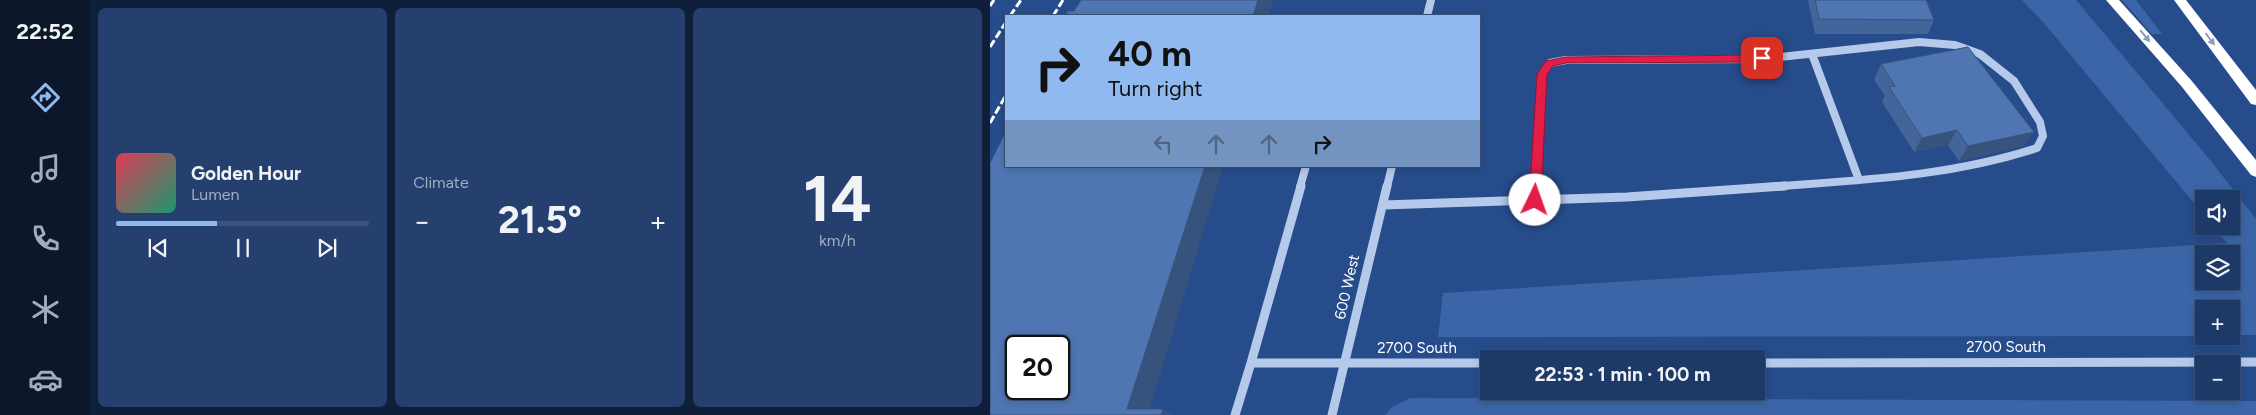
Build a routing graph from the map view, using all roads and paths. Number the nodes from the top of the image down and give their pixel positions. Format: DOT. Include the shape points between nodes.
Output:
graph roads {
  1 [pos="1431,0"];
  2 [pos="2112,0"];
  3 [pos="2180,0"];
  4 [pos="1427,15"];
  5 [pos="1812,54"];
  6 [pos="2256,100"];
  7 [pos="1306,167"];
  8 [pos="1392,167"];
  9 [pos="2256,171"];
  10 [pos="1860,180"];
  11 [pos="1535,200"];
  12 [pos="1383,205"];
  13 [pos="2256,362"];
  14 [pos="1251,363"];
  15 [pos="1345,363"];
  16 [pos="1480,363"];
  17 [pos="1765,363"];
  18 [pos="1235,415"];
  19 [pos="1332,415"];
  1 -- 4 [label="street"];
  2 -- 9 [label="highway, one-way"];
  3 -- 6 [label="highway, one-way"];
  5 -- 10 [label="street"];
  5 -- 10 [label="lane" via="1919,42 1954,45 1980,54 2014,81 2040,122 2043,136 2037,148 1988,162 1907,177"];
  5 -- 11 [label="lane" via="1550,63 1542,74"];
  7 -- 14 [label="street"];
  8 -- 12 [label="street, 600 West"];
  10 -- 11 [label="lane" via="1627,197"];
  11 -- 12 [label="lane"];
  12 -- 15 [label="street, 600 West"];
  13 -- 17 [label="street, 2700 South"];
  14 -- 15 [label="street, 2700 South"];
  14 -- 18 [label="street"];
  15 -- 16 [label="street, 2700 South"];
  15 -- 19 [label="street, 600 West"];
}
